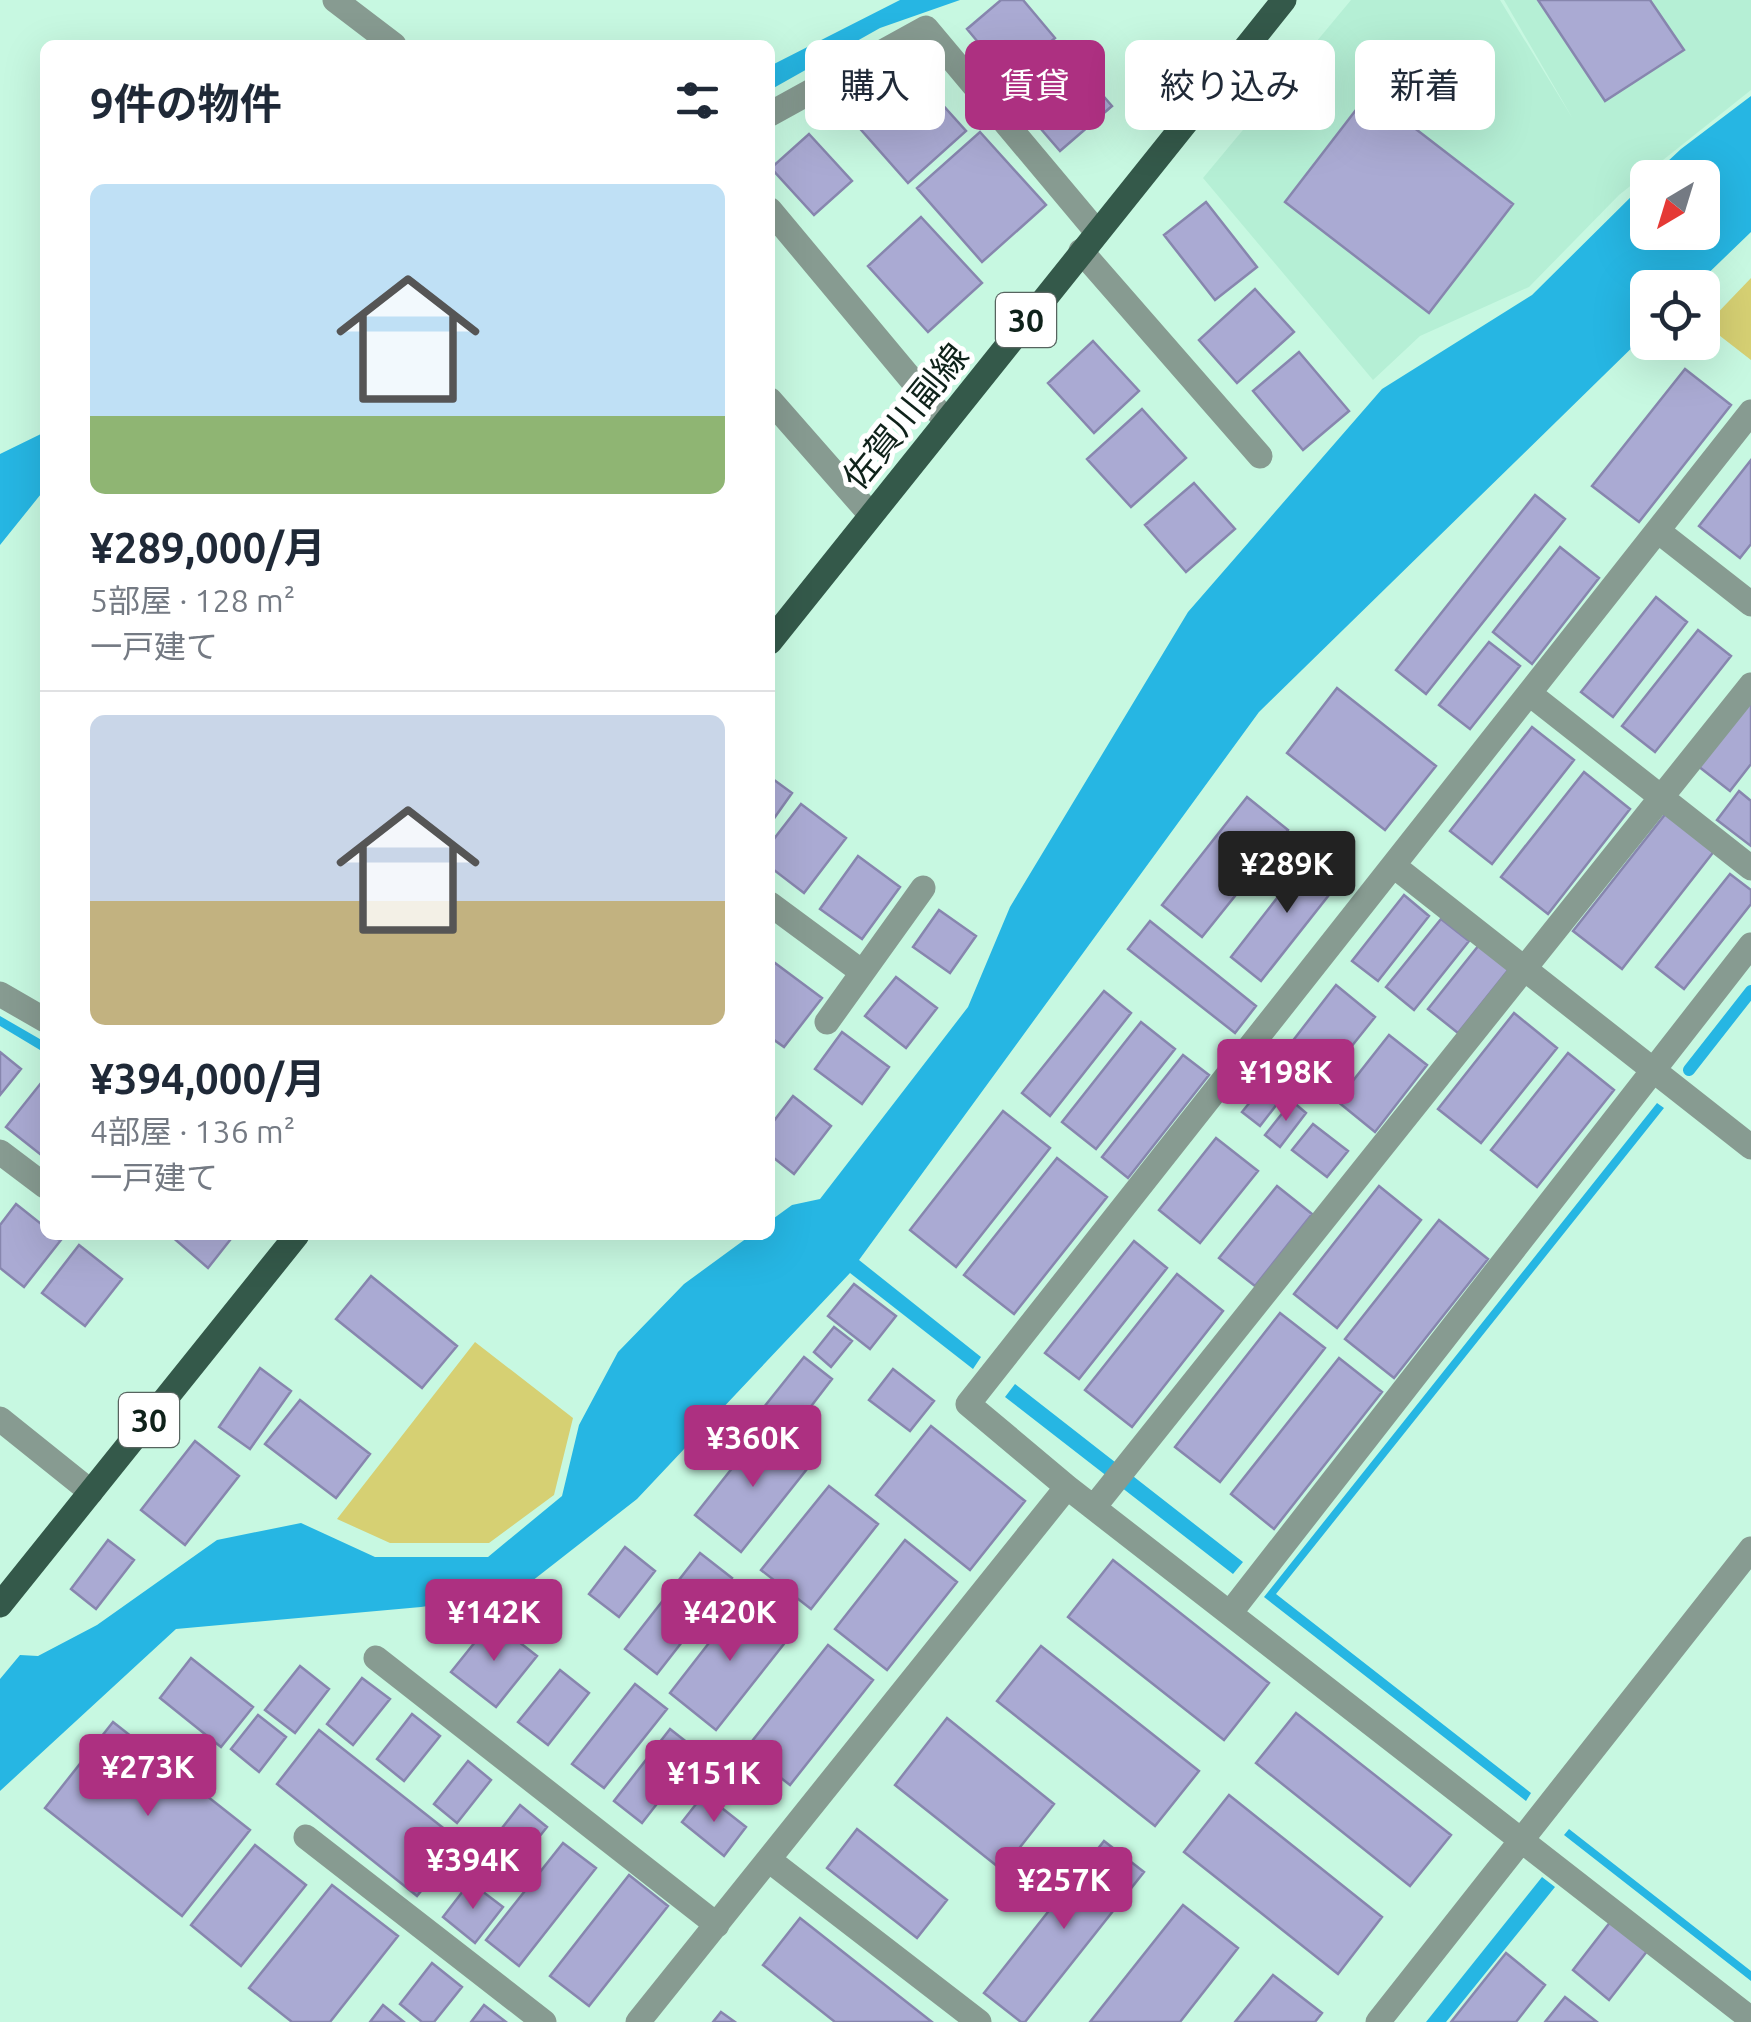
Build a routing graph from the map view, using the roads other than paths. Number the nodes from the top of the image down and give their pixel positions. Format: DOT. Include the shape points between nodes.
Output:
graph roads {
  1 [pos="335,0"];
  2 [pos="1284,0"];
  3 [pos="387,40"];
  4 [pos="775,111"];
  5 [pos="775,216"];
  6 [pos="1089,242"];
  7 [pos="775,406"];
  8 [pos="1751,412"];
  9 [pos="946,421"];
  10 [pos="1260,456"];
  11 [pos="871,515"];
  12 [pos="1658,531"];
  13 [pos="1751,604"];
  14 [pos="775,636"];
  15 [pos="1751,684"];
  16 [pos="1530,694"];
  17 [pos="1662,800"];
  18 [pos="1394,866"];
  19 [pos="1751,868"];
  20 [pos="923,888"];
  21 [pos="775,908"];
  22 [pos="1751,945"];
  23 [pos="1526,969"];
  24 [pos="862,972"];
  25 [pos="0,994"];
  26 [pos="40,1017"];
  27 [pos="826,1022"];
  28 [pos="1652,1069"];
  29 [pos="1751,1147"];
  30 [pos="0,1152"];
  31 [pos="40,1182"];
  32 [pos="293,1240"];
  33 [pos="0,1419"];
  34 [pos="1067,1486"];
  35 [pos="91,1492"];
  36 [pos="1094,1507"];
  37 [pos="1751,1548"];
  38 [pos="0,1606"];
  39 [pos="1230,1613"];
  40 [pos="376,1658"];
  41 [pos="306,1837"];
  42 [pos="1521,1840"];
  43 [pos="769,1860"];
  44 [pos="716,1925"];
  45 [pos="1751,2019"];
  46 [pos="544,2022"];
  47 [pos="638,2022"];
  48 [pos="979,2022"];
  49 [pos="1378,2022"];
  1 -- 3 [label="street"];
  2 -- 6 [label="main road, 佐賀川副線 / 30"];
  4 -- 6 [label="street" via="926,28"];
  5 -- 9 [label="street"];
  6 -- 9 [label="main road, 佐賀川副線 / 30"];
  6 -- 10 [label="street"];
  7 -- 11 [label="street"];
  8 -- 12 [label="street"];
  9 -- 11 [label="main road, 佐賀川副線 / 30"];
  11 -- 14 [label="main road, 佐賀川副線 / 30"];
  12 -- 13 [label="street"];
  12 -- 16 [label="street"];
  15 -- 17 [label="street"];
  16 -- 17 [label="street"];
  16 -- 18 [label="street"];
  17 -- 19 [label="street"];
  17 -- 23 [label="street"];
  18 -- 23 [label="street"];
  18 -- 34 [label="street" via="968,1404"];
  20 -- 24 [label="street"];
  21 -- 24 [label="street"];
  22 -- 28 [label="street"];
  23 -- 28 [label="street"];
  23 -- 36 [label="street"];
  24 -- 27 [label="street"];
  25 -- 26 [label="street"];
  28 -- 29 [label="street"];
  28 -- 39 [label="street"];
  30 -- 31 [label="street"];
  32 -- 35 [label="main road, 30"];
  33 -- 35 [label="street"];
  34 -- 36 [label="street"];
  34 -- 43 [label="street"];
  35 -- 38 [label="main road, 30"];
  36 -- 39 [label="street"];
  37 -- 42 [label="street"];
  39 -- 42 [label="street"];
  40 -- 44 [label="street"];
  41 -- 46 [label="street"];
  42 -- 45 [label="street"];
  42 -- 49 [label="street"];
  43 -- 44 [label="street"];
  43 -- 48 [label="street"];
  44 -- 47 [label="street"];
}
